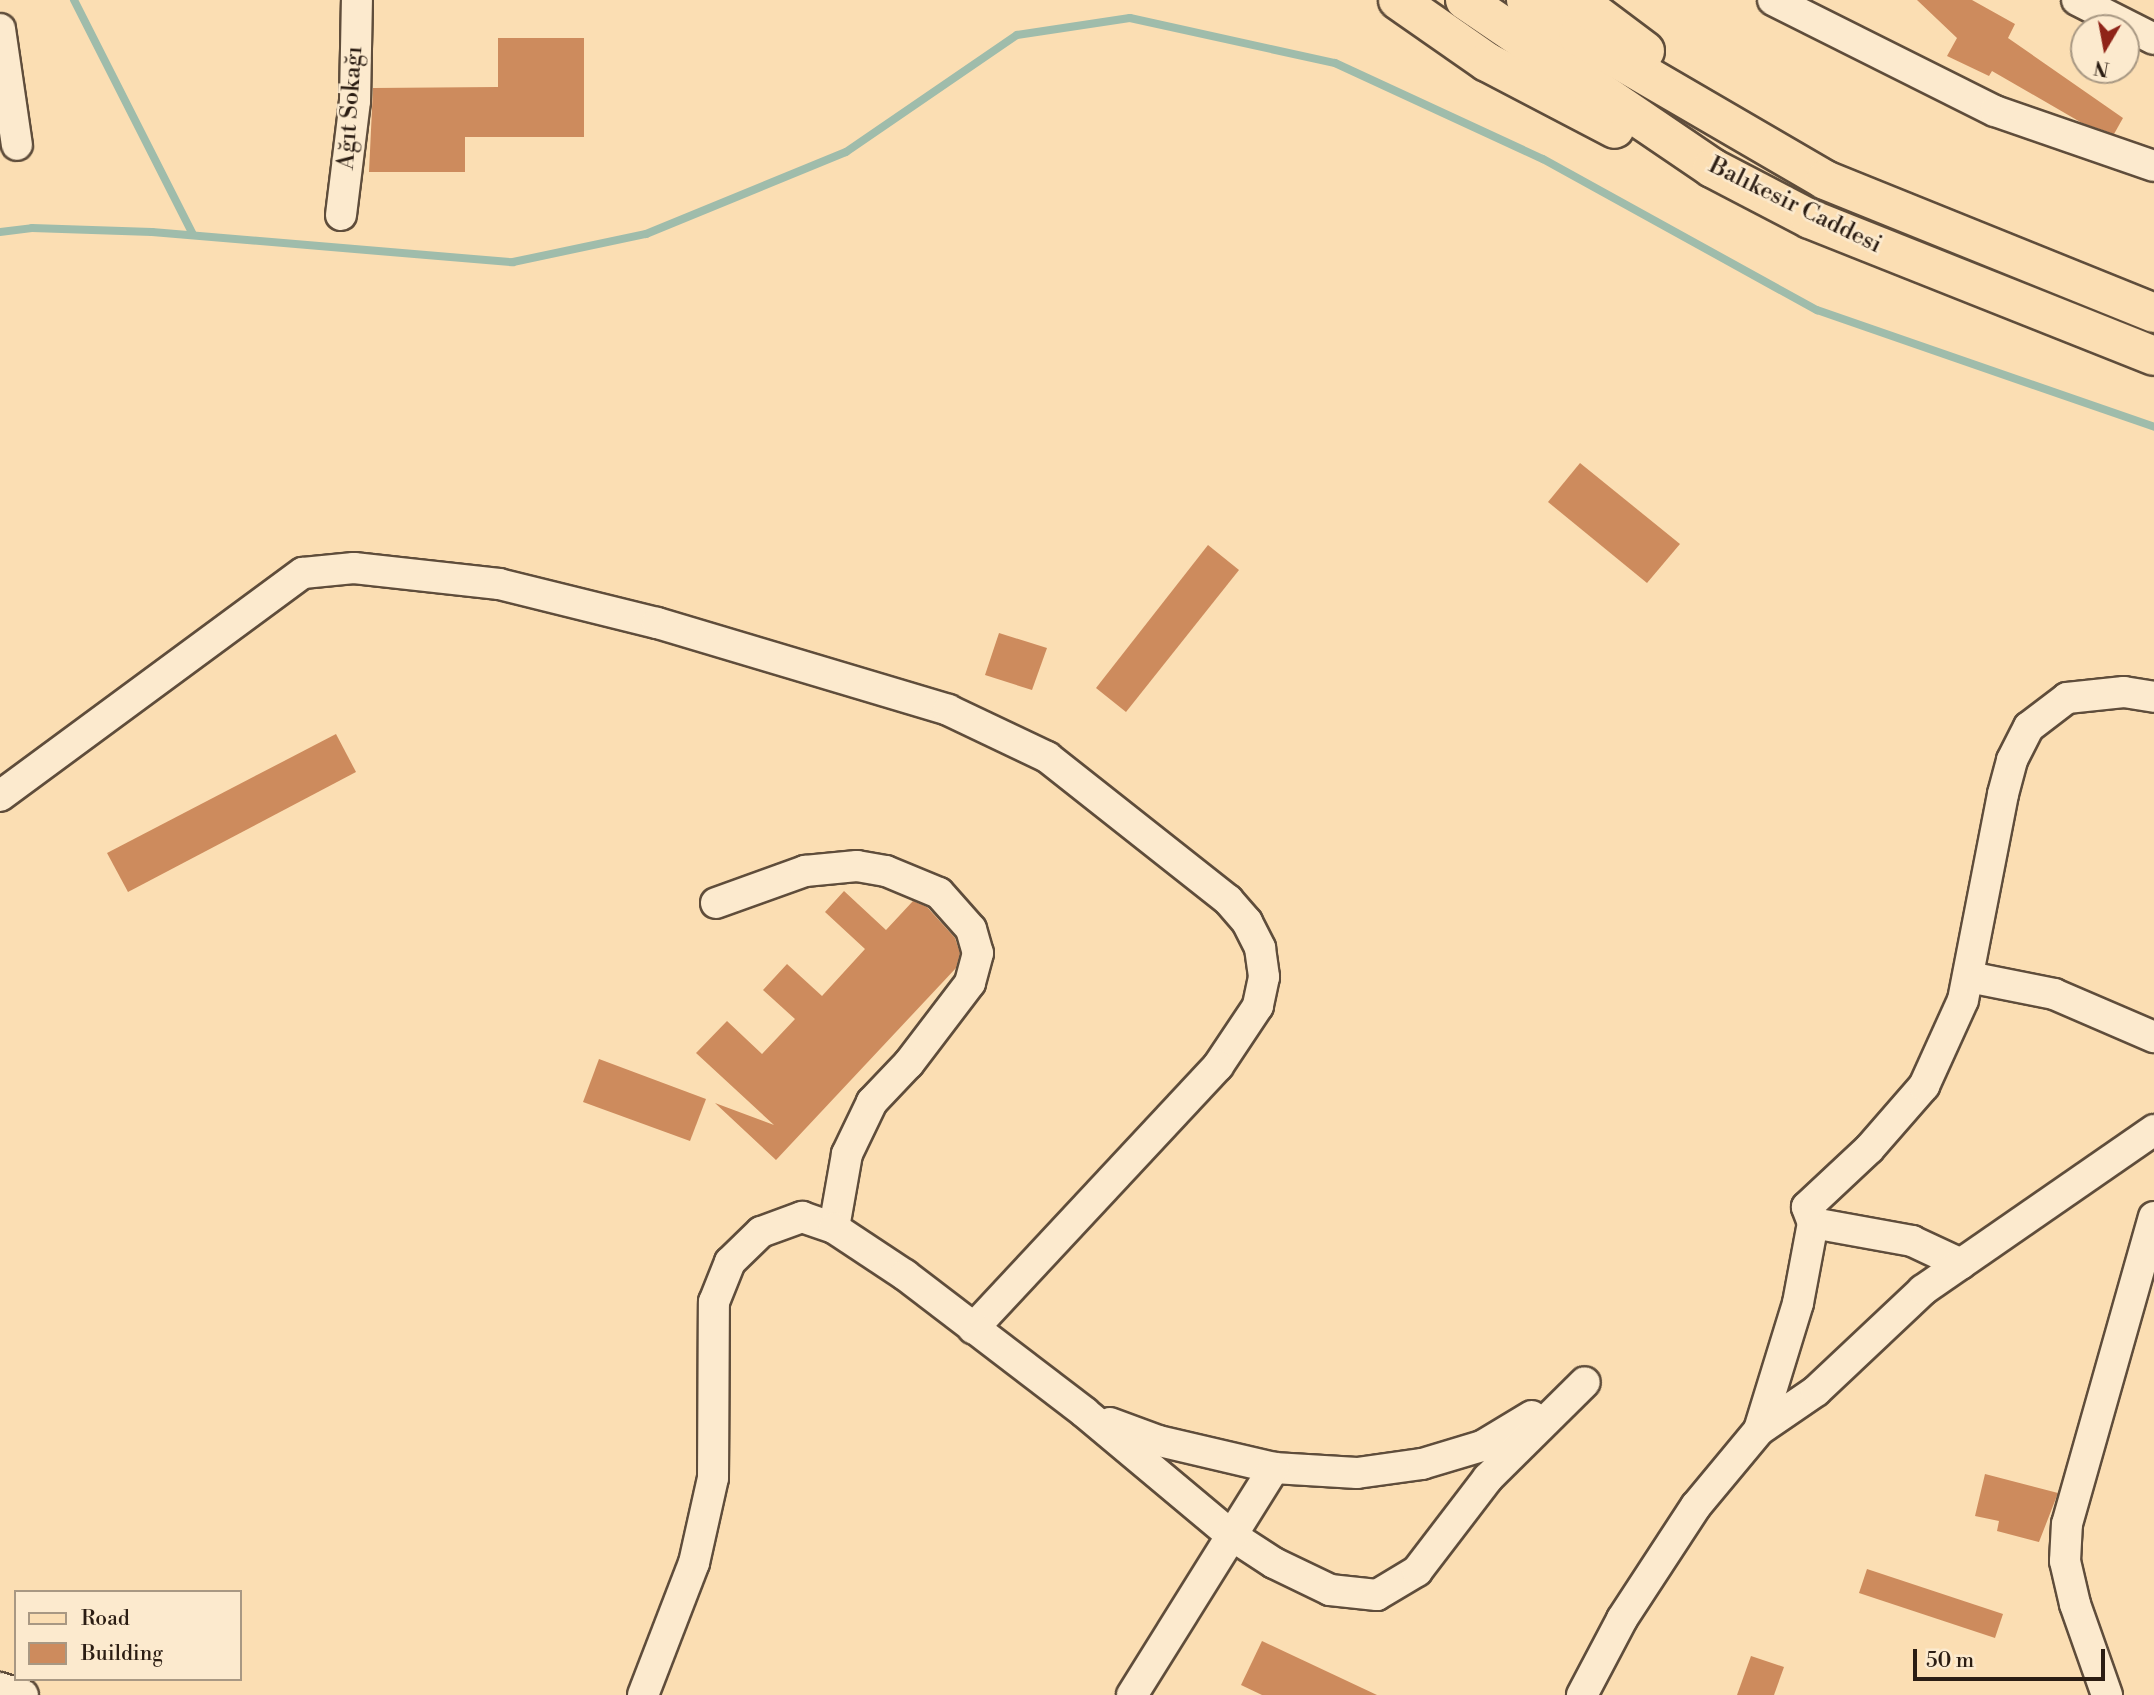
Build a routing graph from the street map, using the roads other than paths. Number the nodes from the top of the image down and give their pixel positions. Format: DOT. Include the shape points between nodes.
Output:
graph roads {
  1 [pos="357,0"];
  2 [pos="1398,0"];
  3 [pos="1465,0"];
  4 [pos="1526,0"];
  5 [pos="1577,0"];
  6 [pos="1773,0"];
  7 [pos="2077,0"];
  8 [pos="0,29"];
  9 [pos="2154,39"];
  10 [pos="1736,131"];
  11 [pos="17,145"];
  12 [pos="2154,166"];
  13 [pos="1712,168"];
  14 [pos="341,215"];
  15 [pos="2154,313"];
  16 [pos="2154,356"];
  17 [pos="2154,697"];
  18 [pos="0,796"];
  19 [pos="716,903"];
  20 [pos="1969,976"];
  21 [pos="2154,1036"];
  22 [pos="2154,1130"];
  23 [pos="2154,1217"];
  24 [pos="1813,1223"];
  25 [pos="834,1228"];
  26 [pos="1961,1264"];
  27 [pos="973,1329"];
  28 [pos="1084,1412"];
  29 [pos="1759,1430"];
  30 [pos="1274,1468"];
  31 [pos="1231,1535"];
  32 [pos="0,1688"];
  33 [pos="23,1695"];
  34 [pos="643,1695"];
  35 [pos="1132,1695"];
  36 [pos="1582,1695"];
  37 [pos="2107,1695"];
  1 -- 14 [label="street, Ağıt Sokağı" via="355,101"];
  2 -- 13 [label="main road" via="1487,62 1627,135"];
  3 -- 13 [label="main road, Balıkesir Caddesi"];
  4 -- 10 [label="main road, Balıkesir Caddesi"];
  5 -- 10 [label="main road" via="1648,52"];
  6 -- 12 [label="street" via="1995,111"];
  7 -- 9 [label="street"];
  8 -- 11 [label="street"];
  10 -- 15 [label="main road, Balıkesir Caddesi" via="1825,180"];
  13 -- 16 [label="main road, Balıkesir Caddesi" via="1822,224"];
  17 -- 20 [label="street" via="2124,692 2067,698 2029,727 2012,760 2003,794"];
  18 -- 27 [label="street" via="303,573 354,568 499,584 657,622 948,710 1047,757 1228,900 1247,922 1260,948 1264,977 1258,1006 1218,1066"];
  19 -- 25 [label="street" via="805,871 857,866 886,871 939,893 971,929 978,953 970,984 909,1063 872,1102 846,1154"];
  20 -- 21 [label="street" via="2054,994"];
  20 -- 24 [label="street" via="1924,1086 1869,1149 1807,1207"];
  22 -- 26 [label="street"];
  23 -- 37 [label="street" via="2109,1362 2067,1524 2065,1560 2075,1604"];
  24 -- 26 [label="street" via="1912,1241"];
  24 -- 29 [label="street" via="1790,1339"];
  25 -- 27 [label="street" via="905,1275"];
  25 -- 34 [label="street" via="802,1217 761,1232 730,1262 714,1302 713,1478 694,1563"];
  26 -- 29 [label="street" via="1894,1315 1816,1391"];
  27 -- 28 [label="street"];
  28 -- 30 [label="street" via="1159,1441"];
  28 -- 31 [label="street"];
  29 -- 36 [label="street" via="1696,1506 1622,1619"];
  30 -- 31 [label="street"];
  30 -- 31 [label="street" via="1357,1473 1434,1460 1491,1442 1585,1382 1488,1478 1417,1571 1396,1588 1357,1596 1331,1590 1274,1563"];
  31 -- 35 [label="street"];
  32 -- 33 [label="street"];
}
